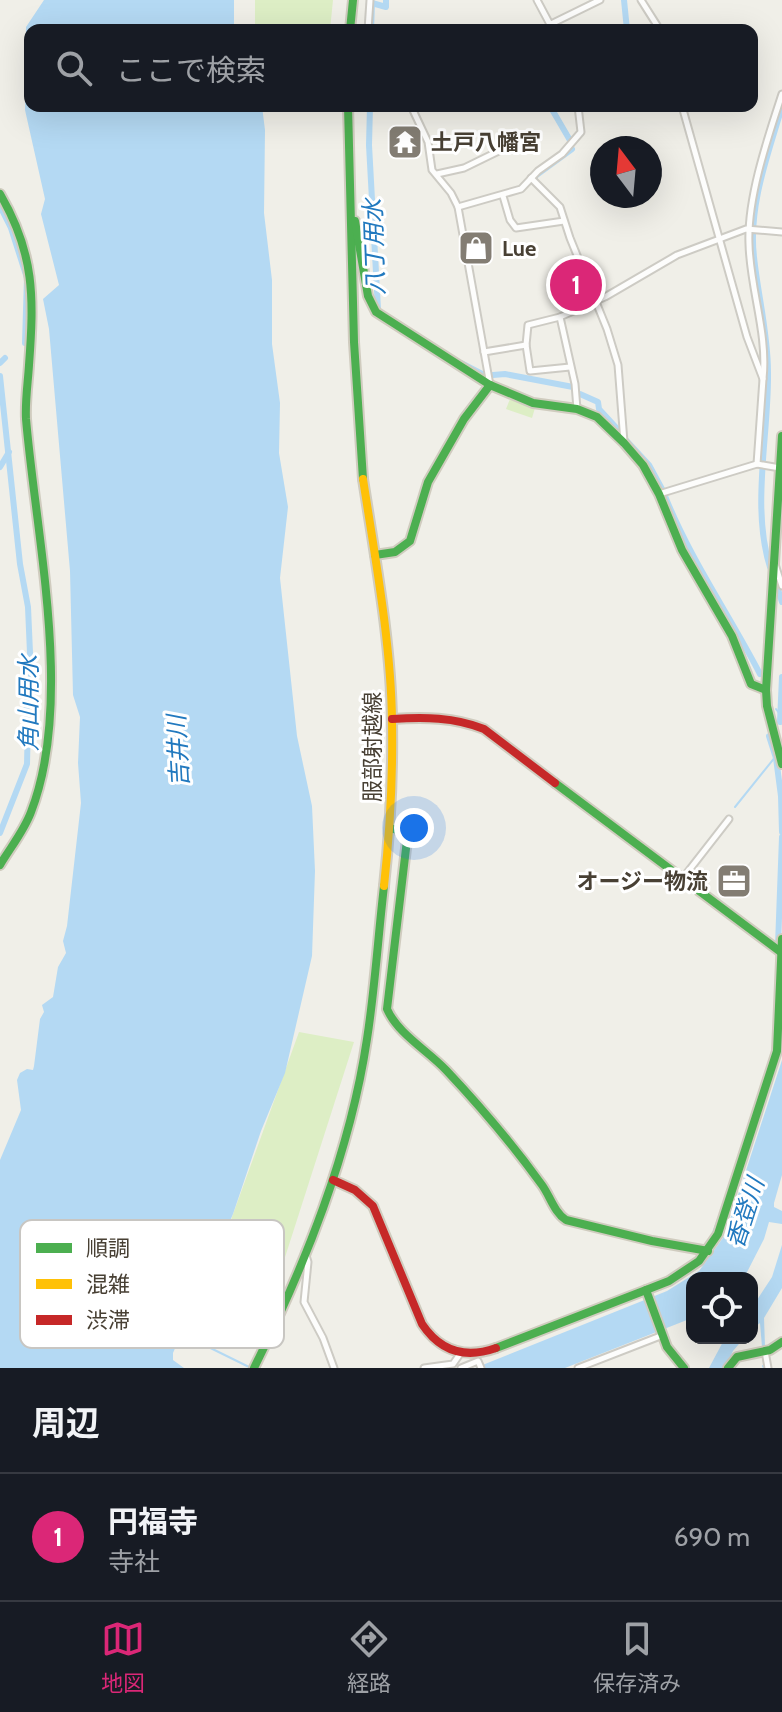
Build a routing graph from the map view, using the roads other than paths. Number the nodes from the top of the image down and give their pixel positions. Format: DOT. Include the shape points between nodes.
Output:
graph roads {
  1 [pos="353,0"];
  2 [pos="370,0"];
  3 [pos="537,0"];
  4 [pos="600,0"];
  5 [pos="641,0"];
  6 [pos="351,24"];
  7 [pos="368,24"];
  8 [pos="550,24"];
  9 [pos="557,24"];
  10 [pos="656,24"];
  11 [pos="782,94"];
  12 [pos="348,112"];
  13 [pos="414,112"];
  14 [pos="579,112"];
  15 [pos="684,112"];
  16 [pos="507,147"];
  17 [pos="436,174"];
  18 [pos="531,178"];
  19 [pos="0,194"];
  20 [pos="503,196"];
  21 [pos="351,206"];
  22 [pos="458,207"];
  23 [pos="564,221"];
  24 [pos="752,229"];
  25 [pos="782,232"];
  26 [pos="719,241"];
  27 [pos="597,301"];
  28 [pos="560,317"];
  29 [pos="526,345"];
  30 [pos="484,352"];
  31 [pos="570,367"];
  32 [pos="763,379"];
  33 [pos="490,385"];
  34 [pos="577,409"];
  35 [pos="782,436"];
  36 [pos="624,443"];
  37 [pos="761,464"];
  38 [pos="780,468"];
  39 [pos="659,494"];
  40 [pos="375,555"];
  41 [pos="774,564"];
  42 [pos="782,586"];
  43 [pos="766,690"];
  44 [pos="392,719"];
  45 [pos="782,764"];
  46 [pos="729,819"];
  47 [pos="390,828"];
  48 [pos="1,863"];
  49 [pos="683,878"];
  50 [pos="782,939"];
  51 [pos="782,953"];
  52 [pos="333,1180"];
  53 [pos="305,1251"];
  54 [pos="708,1251"];
  55 [pos="647,1293"];
  56 [pos="284,1299"];
  57 [pos="663,1335"];
  58 [pos="782,1342"];
  59 [pos="263,1348"];
  60 [pos="765,1351"];
  61 [pos="460,1354"];
  62 [pos="480,1366"];
  63 [pos="441,1367"];
  64 [pos="254,1368"];
  65 [pos="334,1368"];
  66 [pos="424,1368"];
  67 [pos="461,1368"];
  68 [pos="578,1368"];
  69 [pos="684,1368"];
  70 [pos="728,1368"];
  71 [pos="768,1368"];
  1 -- 6 [label="street"];
  2 -- 7 [label="street"];
  3 -- 8 [label="street"];
  4 -- 9 [label="street"];
  5 -- 10 [label="street"];
  11 -- 24 [label="street" via="766,146"];
  12 -- 21 [label="street, 服部射越線"];
  13 -- 17 [label="street"];
  14 -- 18 [label="street" via="581,132"];
  15 -- 26 [label="street"];
  16 -- 17 [label="street" via="464,168"];
  17 -- 22 [label="street"];
  18 -- 20 [label="street"];
  18 -- 23 [label="street" via="560,207"];
  19 -- 48 [label="street" via="32,281 26,415 51,654 39,786 30,815"];
  20 -- 22 [label="street"];
  20 -- 23 [label="street" via="516,228"];
  21 -- 33 [label="street" via="368,296 376,312"];
  21 -- 40 [label="street, 服部射越線" via="361,463"];
  22 -- 30 [label="street"];
  23 -- 27 [label="street"];
  24 -- 25 [label="street"];
  24 -- 26 [label="street"];
  24 -- 32 [label="street" via="749,247"];
  26 -- 27 [label="street" via="677,255"];
  26 -- 32 [label="street"];
  27 -- 28 [label="street"];
  27 -- 36 [label="street" via="618,365"];
  28 -- 29 [label="street" via="528,325"];
  28 -- 31 [label="street"];
  29 -- 30 [label="street"];
  29 -- 31 [label="street" via="530,371"];
  30 -- 33 [label="street"];
  31 -- 34 [label="street"];
  32 -- 37 [label="street"];
  33 -- 34 [label="street" via="547,407"];
  33 -- 40 [label="street" via="428,482 410,541 396,552"];
  34 -- 36 [label="street" via="597,417"];
  35 -- 38 [label="street"];
  36 -- 39 [label="street"];
  37 -- 38 [label="street"];
  37 -- 39 [label="street"];
  38 -- 41 [label="street"];
  39 -- 43 [label="street" via="751,684"];
  40 -- 44 [label="street, 服部射越線"];
  41 -- 42 [label="street"];
  41 -- 43 [label="street"];
  43 -- 45 [label="street"];
  44 -- 47 [label="street, 服部射越線"];
  44 -- 49 [label="street" via="439,717 484,729"];
  46 -- 49 [label="street"];
  47 -- 52 [label="street, 服部射越線" via="367,1040"];
  47 -- 54 [label="street" via="404,832 407,840 390,1019 455,1079 543,1186 560,1216"];
  49 -- 51 [label="street"];
  50 -- 51 [label="street"];
  51 -- 54 [label="street" via="777,1051 726,1213"];
  52 -- 53 [label="street, 服部射越線"];
  52 -- 61 [label="street" via="373,1206 429,1336"];
  53 -- 56 [label="street, 服部射越線"];
  53 -- 65 [label="street" via="304,1302"];
  54 -- 55 [label="street" via="679,1276"];
  55 -- 57 [label="street"];
  55 -- 61 [label="street" via="487,1351"];
  57 -- 68 [label="street"];
  57 -- 69 [label="street"];
  58 -- 60 [label="street"];
  59 -- 64 [label="street, 服部射越線"];
  60 -- 70 [label="street" via="737,1357"];
  60 -- 71 [label="street"];
  61 -- 63 [label="street" via="453,1364"];
  62 -- 67 [label="street" via="478,1361"];
  63 -- 66 [label="street"];
}
